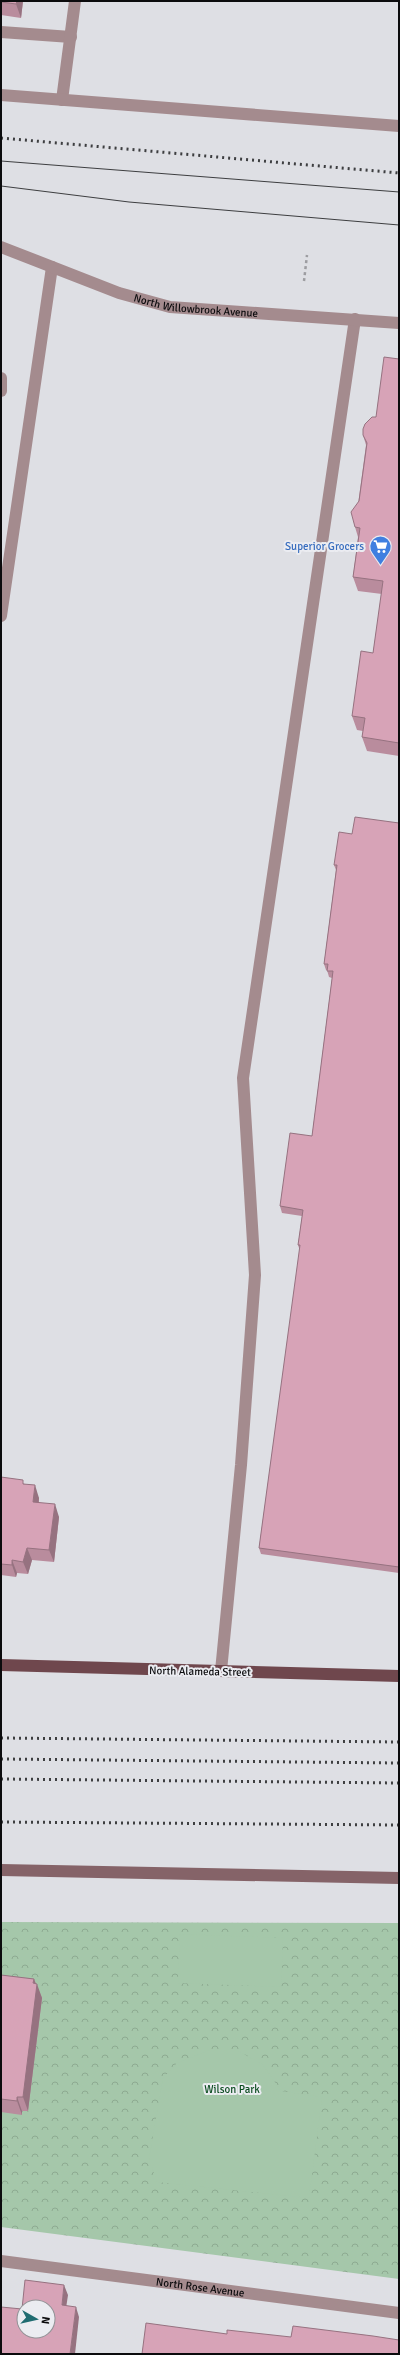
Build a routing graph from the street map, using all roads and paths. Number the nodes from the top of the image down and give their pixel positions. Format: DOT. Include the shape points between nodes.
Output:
graph roads {
  1 [pos="75,1"];
  2 [pos="1,32"];
  3 [pos="71,37"];
  4 [pos="1,95"];
  5 [pos="62,100"];
  6 [pos="399,126"];
  7 [pos="1,247"];
  8 [pos="307,255"];
  9 [pos="52,266"];
  10 [pos="304,281"];
  11 [pos="355,319"];
  12 [pos="399,323"];
  13 [pos="1,378"];
  14 [pos="1,391"];
  15 [pos="1,616"];
  16 [pos="1,1666"];
  17 [pos="221,1671"];
  18 [pos="399,1676"];
  19 [pos="1,1870"];
  20 [pos="399,1878"];
  21 [pos="1,2261"];
  22 [pos="399,2313"];
  1 -- 3 [label="street"];
  2 -- 3 [label="street"];
  3 -- 5 [label="street"];
  4 -- 5 [label="street"];
  5 -- 6 [label="street"];
  7 -- 9 [label="street, North Willowbrook Avenue"];
  8 -- 10 [label="path"];
  9 -- 11 [label="street, North Willowbrook Avenue" via="119,293 170,307"];
  9 -- 15 [label="street"];
  11 -- 12 [label="street, North Willowbrook Avenue"];
  11 -- 17 [label="street" via="243,1078 255,1275"];
  13 -- 14 [label="street"];
  16 -- 17 [label="main road, North Alameda Street"];
  17 -- 18 [label="main road, North Alameda Street"];
  19 -- 20 [label="street"];
  21 -- 22 [label="street, North Rose Avenue"];
}
